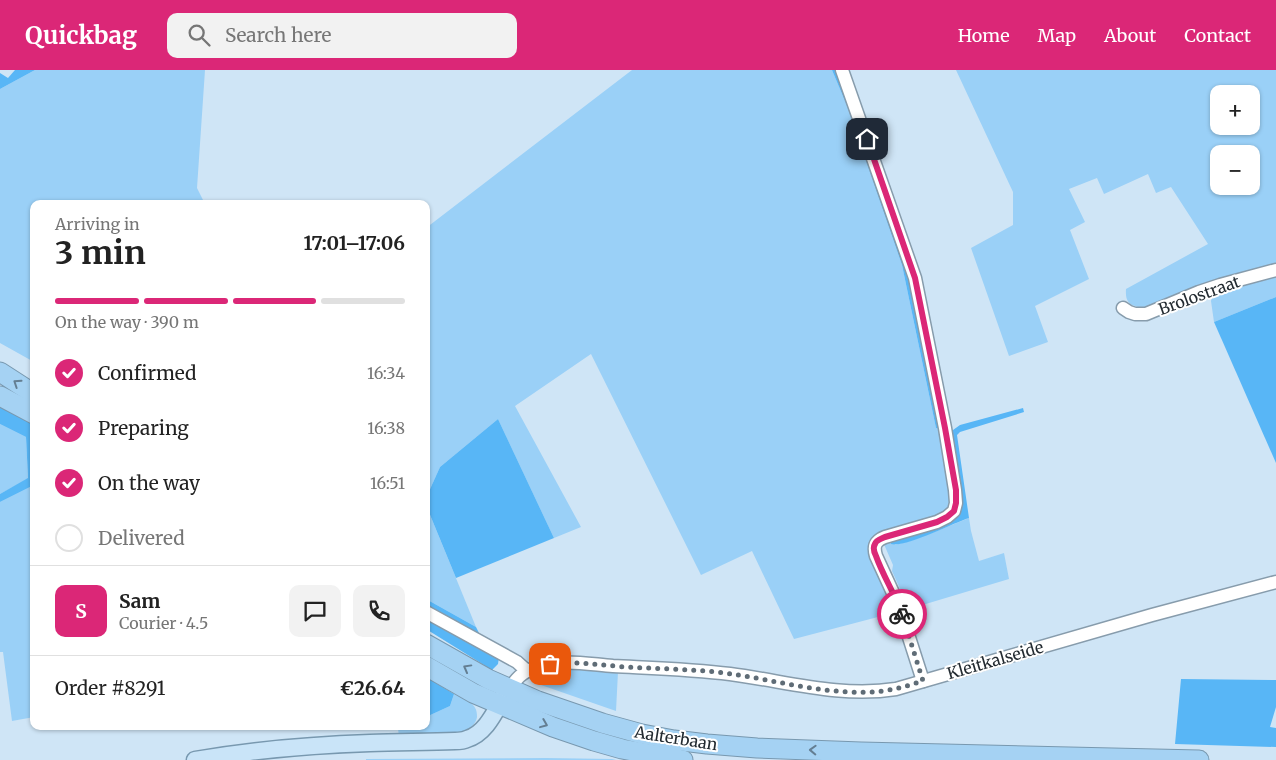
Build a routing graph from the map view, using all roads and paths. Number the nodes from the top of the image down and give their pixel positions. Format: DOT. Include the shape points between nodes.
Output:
graph roads {
  1 [pos="842,70"];
  2 [pos="1276,270"];
  3 [pos="1123,308"];
  4 [pos="0,372"];
  5 [pos="30,391"];
  6 [pos="0,396"];
  7 [pos="30,412"];
  8 [pos="1276,582"];
  9 [pos="430,614"];
  10 [pos="430,646"];
  11 [pos="430,668"];
  12 [pos="527,671"];
  13 [pos="923,681"];
  14 [pos="504,697"];
  15 [pos="195,760"];
  16 [pos="683,760"];
  17 [pos="1199,760"];
  1 -- 13 [label="street" via="915,278 956,490 954,511 947,517 885,537 875,544 876,556 899,606"];
  2 -- 3 [label="street, Brolostraat" via="1199,292 1146,314 1135,314"];
  5 -- 4 [label="highway, one-way"];
  6 -- 7 [label="highway"];
  8 -- 13 [label="street, Kleitkalseide"];
  9 -- 12 [label="street" via="517,662"];
  14 -- 10 [label="highway, one-way"];
  11 -- 14 [label="highway" via="473,693"];
  12 -- 13 [label="street, Kleitkalseide" via="550,664 574,662 722,673 865,692 896,689"];
  12 -- 14 [label="street, Kleitkalseide" via="518,676"];
  14 -- 15 [label="main road" via="488,723 466,740 262,750"];
  14 -- 16 [label="highway, Aalterbaan, one-way" via="553,727 594,741"];
  17 -- 14 [label="highway, Aalterbaan, one-way" via="861,752 706,744 642,734 538,701"];
}
